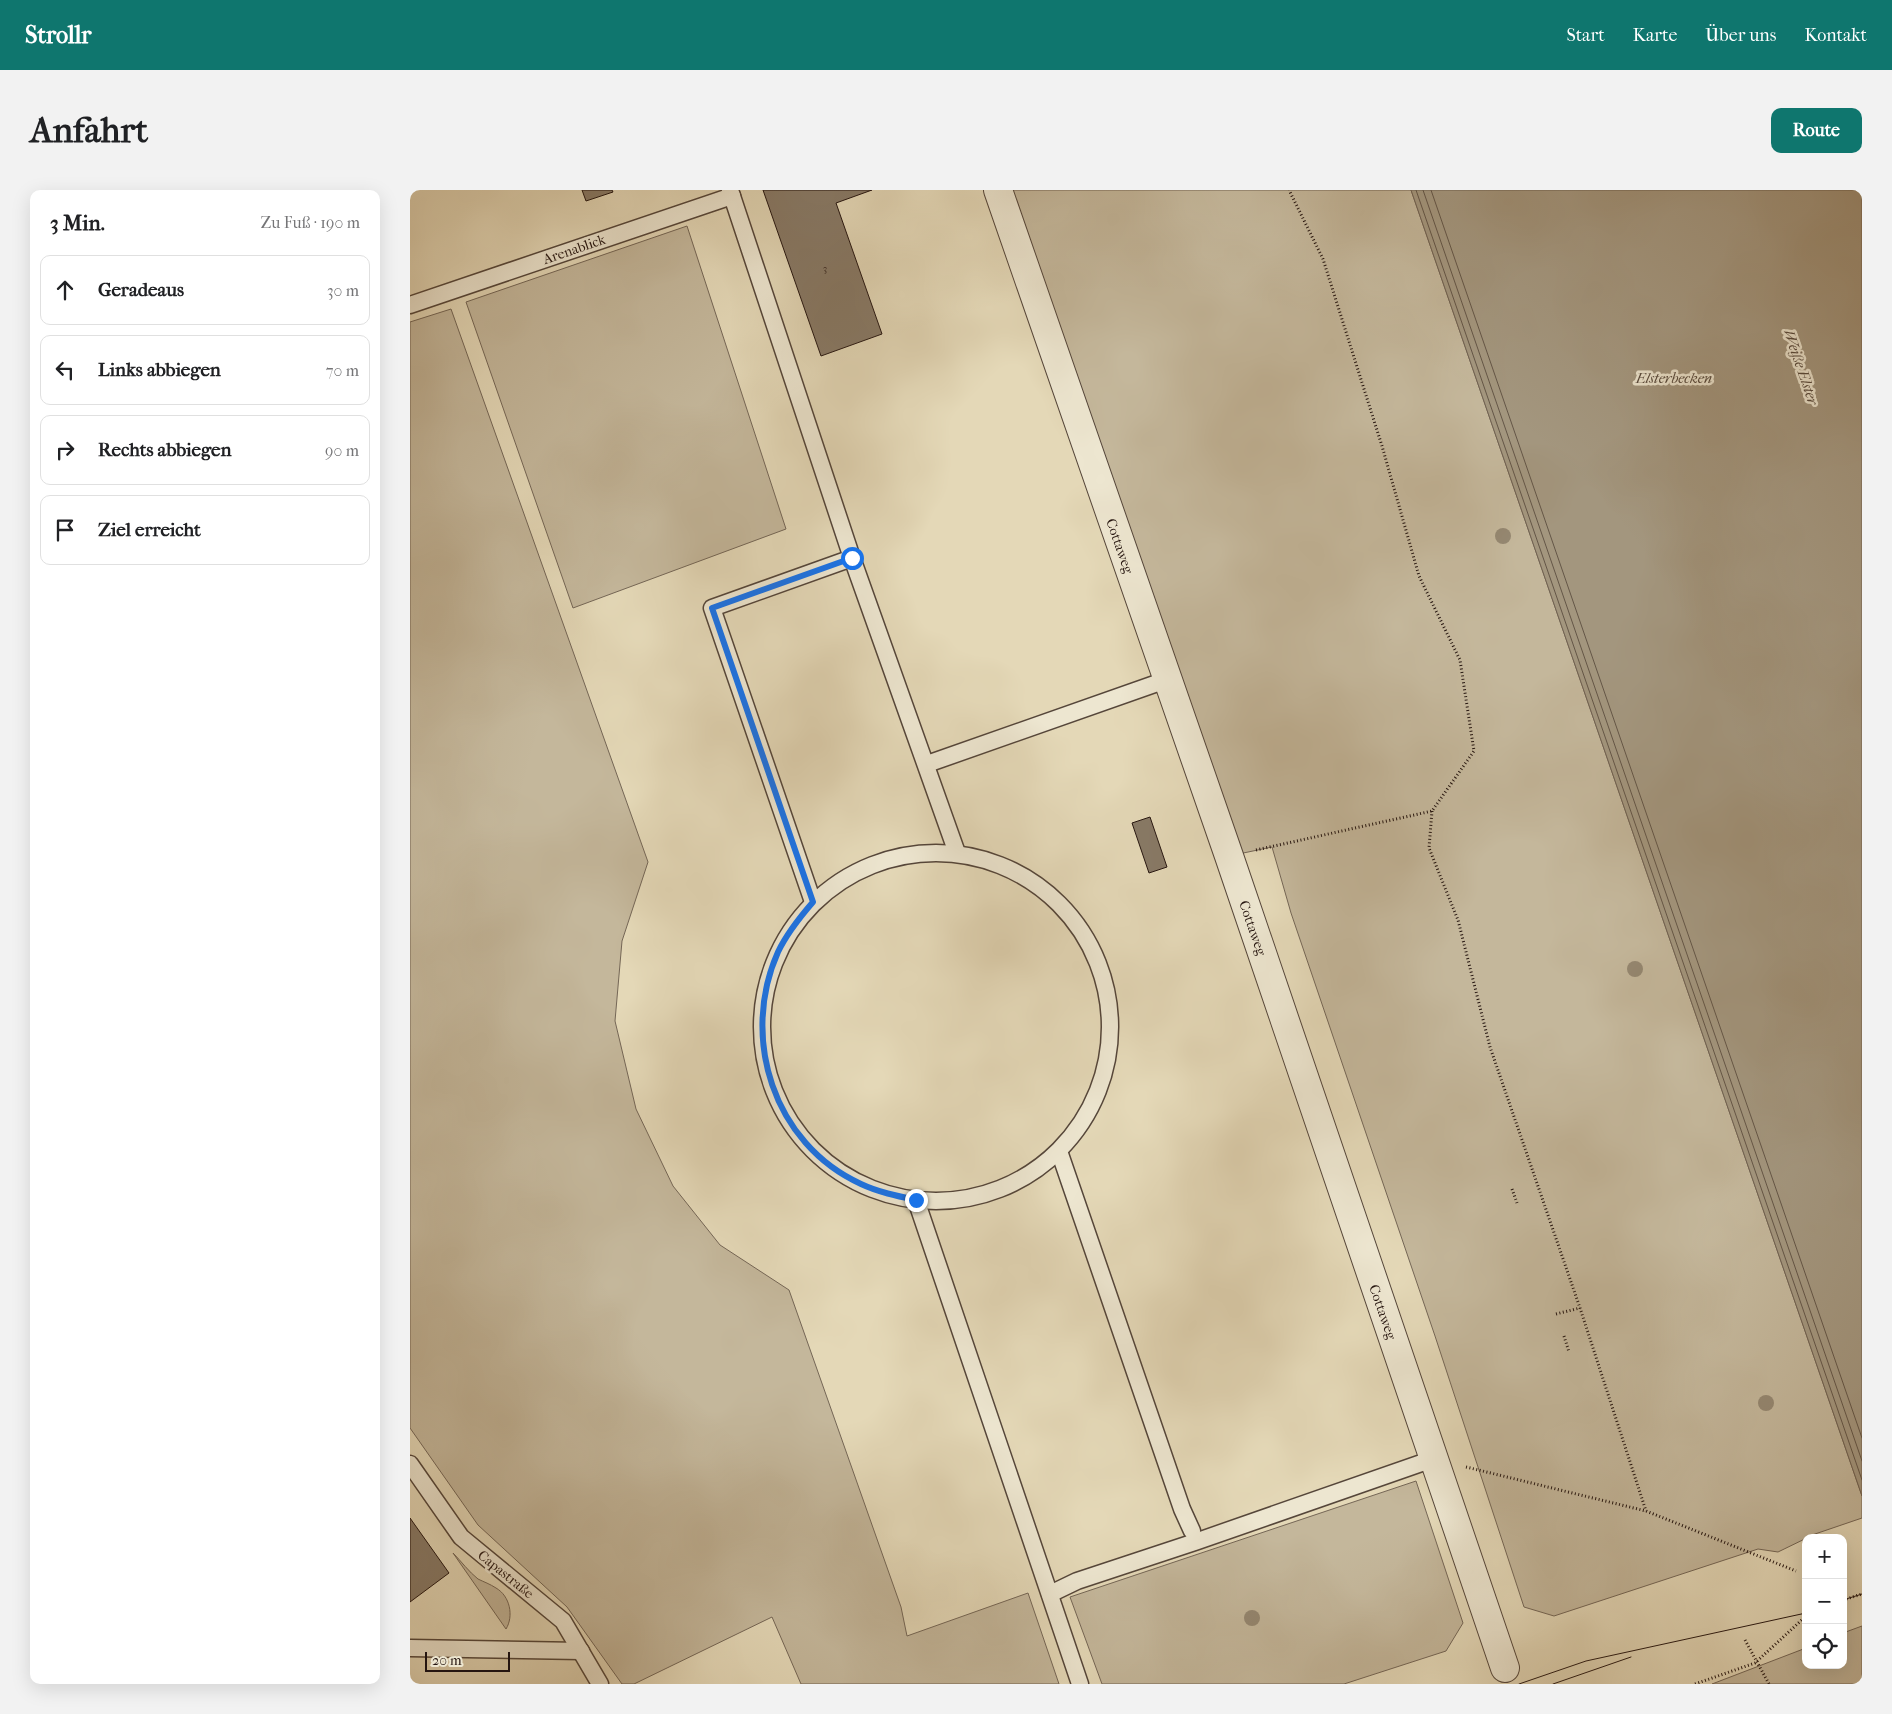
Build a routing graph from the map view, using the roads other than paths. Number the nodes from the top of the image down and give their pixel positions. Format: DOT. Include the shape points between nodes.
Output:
graph roads {
  1 [pos="998,190"];
  2 [pos="731,193"];
  3 [pos="410,305"];
  4 [pos="852,558"];
  5 [pos="1166,680"];
  6 [pos="926,764"];
  7 [pos="957,854"];
  8 [pos="813,902"];
  9 [pos="1059,1150"];
  10 [pos="916,1200"];
  11 [pos="1434,1459"];
  12 [pos="410,1464"];
  13 [pos="1192,1531"];
  14 [pos="1050,1594"];
  15 [pos="410,1648"];
  16 [pos="581,1650"];
  17 [pos="1504,1668"];
  18 [pos="600,1684"];
  19 [pos="1080,1684"];
  1 -- 5 [label="street, Cottaweg"];
  2 -- 3 [label="lane, Arenablick"];
  2 -- 4 [label="lane"];
  4 -- 6 [label="lane"];
  4 -- 8 [label="lane" via="712,608"];
  5 -- 6 [label="lane"];
  5 -- 11 [label="street, Cottaweg"];
  6 -- 7 [label="lane"];
  7 -- 8 [label="lane" via="907,854 878,862 855,872"];
  7 -- 9 [label="lane" via="995,862 1051,895 1080,928 1101,968 1110,1009 1108,1056 1094,1101"];
  8 -- 10 [label="lane" via="778,951 763,1000 762,1038 771,1084 792,1125 817,1154 861,1184"];
  9 -- 10 [label="lane" via="1022,1178 995,1191 953,1200"];
  9 -- 13 [label="lane"];
  10 -- 14 [label="lane"];
  11 -- 14 [label="lane" via="1077,1580"];
  11 -- 17 [label="street, Cottaweg"];
  12 -- 16 [label="lane, Capastraße" via="461,1537 563,1621"];
  14 -- 19 [label="lane"];
  15 -- 16 [label="lane"];
  16 -- 18 [label="lane, Capastraße"];
}
